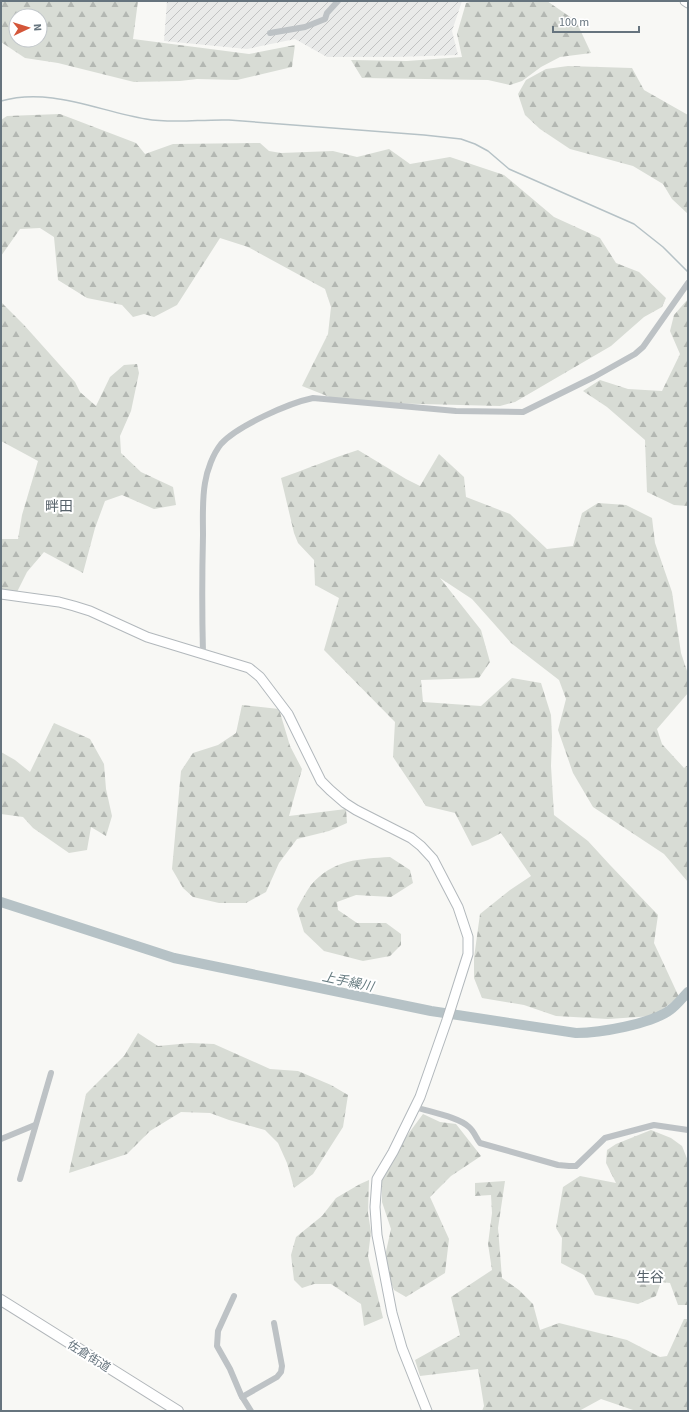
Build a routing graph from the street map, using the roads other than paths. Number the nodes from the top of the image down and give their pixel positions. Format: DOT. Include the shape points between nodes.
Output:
graph roads {
  1 [pos="338,1"];
  2 [pos="685,1"];
  3 [pos="688,3"];
  4 [pos="270,33"];
  5 [pos="688,284"];
  6 [pos="1,594"];
  7 [pos="203,654"];
  8 [pos="50,1073"];
  9 [pos="415,1107"];
  10 [pos="35,1125"];
  11 [pos="688,1130"];
  12 [pos="1,1139"];
  13 [pos="20,1179"];
  14 [pos="234,1296"];
  15 [pos="1,1300"];
  16 [pos="274,1322"];
  17 [pos="242,1397"];
  18 [pos="178,1411"];
  19 [pos="250,1411"];
  20 [pos="427,1411"];
  1 -- 4 [label="street" via="325,19 305,27"];
  2 -- 3 [label="street"];
  5 -- 7 [label="street" via="643,347 635,354 523,412 456,411 313,398 266,415 232,434 215,453 205,483 202,563"];
  6 -- 7 [label="street" via="74,606 147,637"];
  7 -- 9 [label="street" via="254,672 288,714 321,781 356,810 411,838 421,846 433,859 458,907 466,926 468,954 448,1019"];
  8 -- 10 [label="street"];
  9 -- 11 [label="street" via="462,1122 471,1128 480,1143 569,1166 576,1166 605,1138 654,1125"];
  9 -- 20 [label="street" via="377,1179 375,1207 377,1235 392,1313 402,1348"];
  10 -- 12 [label="street"];
  10 -- 13 [label="street"];
  14 -- 17 [label="street" via="218,1331 217,1346"];
  15 -- 18 [label="main road, 佐倉街道"];
  16 -- 17 [label="street" via="281,1372 278,1377"];
  17 -- 19 [label="street"];
}
